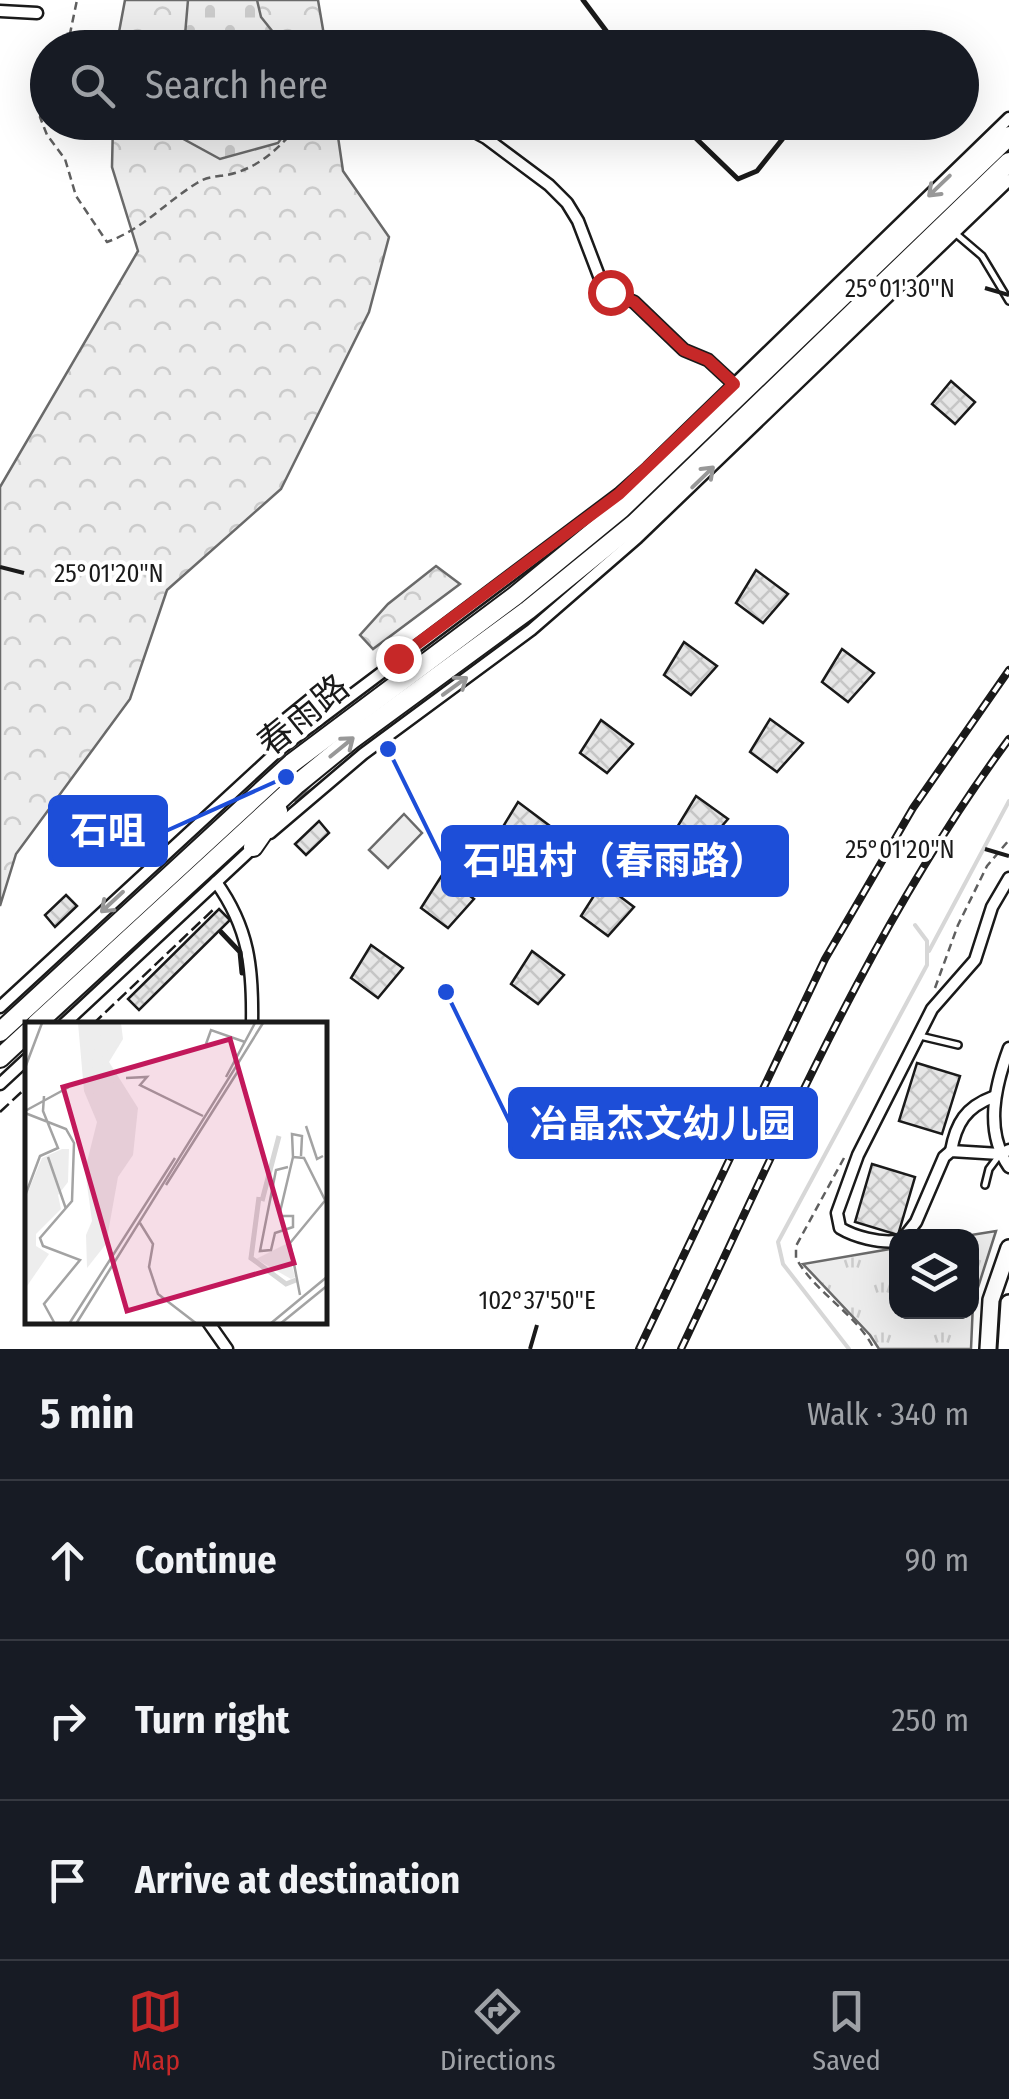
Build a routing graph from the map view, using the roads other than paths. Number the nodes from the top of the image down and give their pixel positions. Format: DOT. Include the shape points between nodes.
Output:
graph roads {
  1 [pos="0,11"];
  2 [pos="38,12"];
  3 [pos="1009,118"];
  4 [pos="1009,136"];
  5 [pos="489,140"];
  6 [pos="1009,148"];
  7 [pos="1009,162"];
  8 [pos="1009,180"];
  9 [pos="968,189"];
  10 [pos="955,233"];
  11 [pos="1009,302"];
  12 [pos="734,384"];
  13 [pos="297,784"];
  14 [pos="253,847"];
  15 [pos="1009,878"];
  16 [pos="216,882"];
  17 [pos="0,1006"];
  18 [pos="38,1022"];
  19 [pos="66,1022"];
  20 [pos="252,1022"];
  21 [pos="0,1032"];
  22 [pos="25,1035"];
  23 [pos="917,1035"];
  24 [pos="958,1046"];
  25 [pos="1009,1048"];
  26 [pos="0,1058"];
  27 [pos="25,1061"];
  28 [pos="1006,1063"];
  29 [pos="0,1084"];
  30 [pos="993,1097"];
  31 [pos="952,1151"];
  32 [pos="1005,1152"];
  33 [pos="1009,1167"];
  34 [pos="985,1185"];
  35 [pos="910,1229"];
  36 [pos="889,1242"];
  37 [pos="1009,1248"];
  38 [pos="1009,1304"];
  39 [pos="209,1324"];
  40 [pos="227,1349"];
  41 [pos="988,1349"];
  42 [pos="1006,1349"];
  1 -- 2 [label="street"];
  3 -- 12 [label="street, one-way"];
  4 -- 6 [label="main road"];
  4 -- 9 [label="main road, 春雨路"];
  5 -- 12 [label="street" via="567,203 610,292 634,302 684,350 708,360"];
  7 -- 9 [label="main road, 春雨路"];
  8 -- 10 [label="street"];
  13 -- 9 [label="main road, 春雨路, one-way" via="634,523"];
  9 -- 21 [label="main road, 春雨路" via="622,509 292,763"];
  10 -- 11 [label="lane" via="982,256"];
  14 -- 10 [label="street, one-way" via="578,590"];
  12 -- 17 [label="street, one-way" via="619,494 255,770"];
  13 -- 14 [label="main road"];
  13 -- 18 [label="main road, 春雨路"];
  14 -- 16 [label="street"];
  15 -- 23 [label="street" via="975,960"];
  16 -- 19 [label="street"];
  16 -- 20 [label="street" via="246,938"];
  22 -- 26 [label="main road"];
  23 -- 24 [label="lane"];
  23 -- 36 [label="street" via="837,1213 848,1233"];
  25 -- 28 [label="street"];
  27 -- 29 [label="street"];
  28 -- 30 [label="street"];
  30 -- 31 [label="street" via="965,1113"];
  30 -- 32 [label="street"];
  31 -- 32 [label="street"];
  31 -- 35 [label="street" via="938,1166"];
  32 -- 33 [label="street"];
  32 -- 34 [label="lane"];
  37 -- 41 [label="street" via="991,1300"];
  38 -- 42 [label="street"];
  39 -- 40 [label="street"];
}
